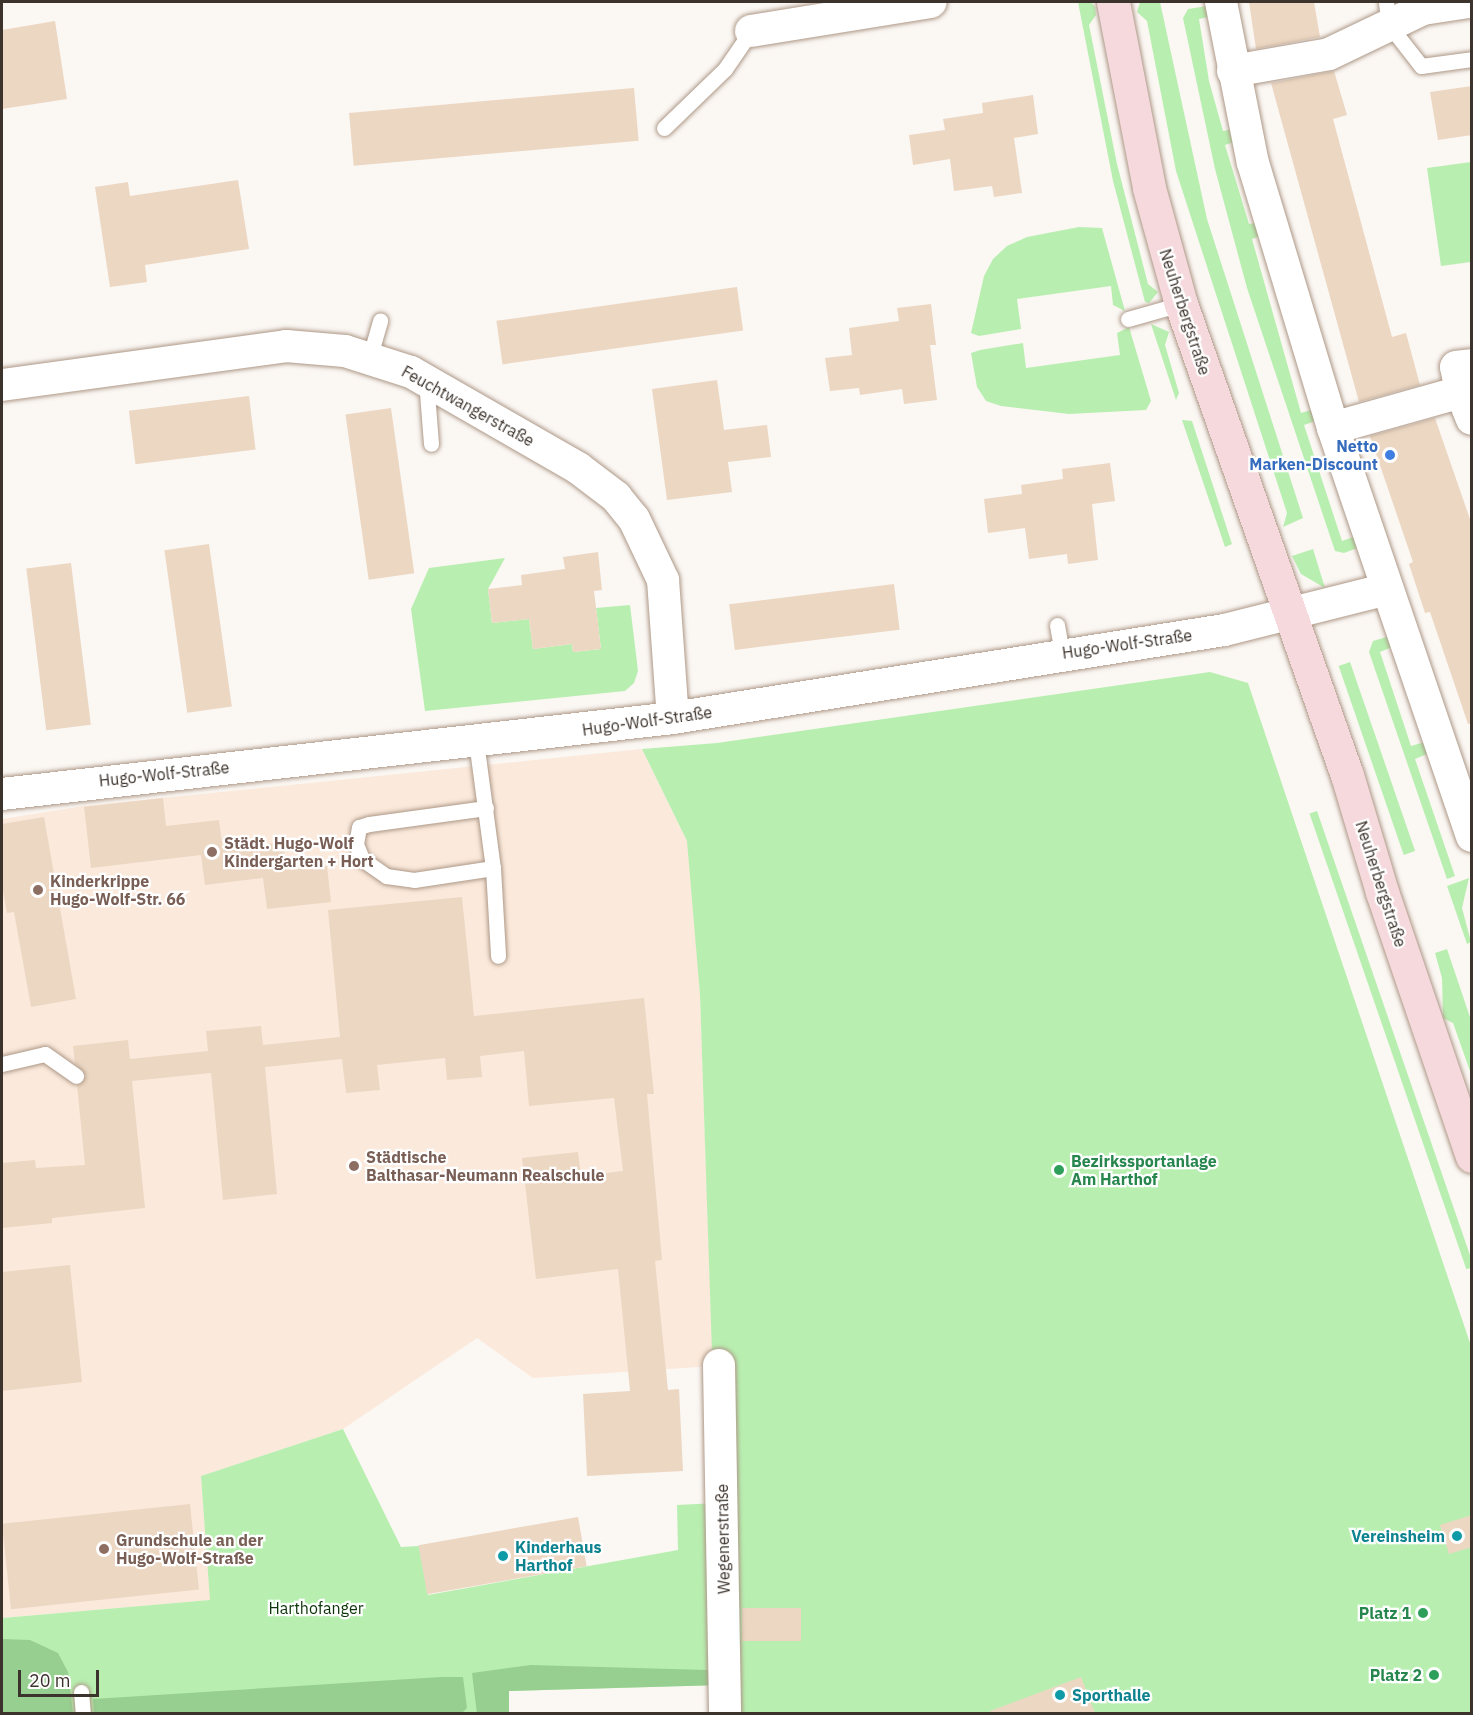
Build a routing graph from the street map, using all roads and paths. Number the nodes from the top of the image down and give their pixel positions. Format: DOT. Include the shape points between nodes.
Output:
graph roads {
  1 [pos="931,2"];
  2 [pos="1113,2"];
  3 [pos="1221,2"];
  4 [pos="1468,2"];
  5 [pos="1387,13"];
  6 [pos="752,31"];
  7 [pos="1472,59"];
  8 [pos="1233,71"];
  9 [pos="664,128"];
  10 [pos="1181,304"];
  11 [pos="1128,319"];
  12 [pos="380,320"];
  13 [pos="370,356"];
  14 [pos="426,380"];
  15 [pos="2,386"];
  16 [pos="1468,392"];
  17 [pos="1333,428"];
  18 [pos="431,444"];
  19 [pos="1387,589"];
  20 [pos="1288,614"];
  21 [pos="673,718"];
  22 [pos="476,741"];
  23 [pos="1461,768"];
  24 [pos="2,794"];
  25 [pos="486,808"];
  26 [pos="1472,836"];
  27 [pos="494,868"];
  28 [pos="498,956"];
  29 [pos="2,1064"];
  30 [pos="76,1076"];
  31 [pos="1472,1155"];
  32 [pos="719,1365"];
  33 [pos="81,1692"];
  34 [pos="83,1713"];
  35 [pos="725,1713"];
  1 -- 6 [label="street"];
  2 -- 10 [label="main road, Neuherbergstraße" via="1147,177"];
  3 -- 8 [label="street"];
  4 -- 5 [label="street"];
  5 -- 7 [label="lane" via="1420,66"];
  5 -- 8 [label="street" via="1329,54"];
  6 -- 9 [label="lane" via="725,69"];
  8 -- 17 [label="street" via="1253,163"];
  10 -- 11 [label="lane"];
  10 -- 20 [label="main road, Neuherbergstraße"];
  12 -- 13 [label="lane"];
  13 -- 14 [label="street, Feuchtwangerstraße"];
  13 -- 15 [label="street, Feuchtwangerstraße" via="322,347 286,346"];
  14 -- 18 [label="lane"];
  14 -- 21 [label="street, Feuchtwangerstraße" via="578,468 616,496 634,519 650,544 663,580"];
  16 -- 17 [label="street"];
  17 -- 19 [label="street"];
  19 -- 20 [label="street"];
  19 -- 23 [label="street"];
  20 -- 21 [label="street, Hugo-Wolf-Straße" via="1224,630 1059,639"];
  20 -- 31 [label="main road, Neuherbergstraße" via="1347,775"];
  21 -- 22 [label="street, Hugo-Wolf-Straße"];
  22 -- 24 [label="street, Hugo-Wolf-Straße"];
  22 -- 25 [label="lane"];
  23 -- 26 [label="street"];
  25 -- 27 [label="lane"];
  25 -- 27 [label="lane" via="358,827 356,844 362,859 386,876 414,880"];
  27 -- 28 [label="lane"];
  29 -- 30 [label="lane" via="45,1054"];
  32 -- 35 [label="street, Wegenerstraße"];
  33 -- 34 [label="lane"];
}
